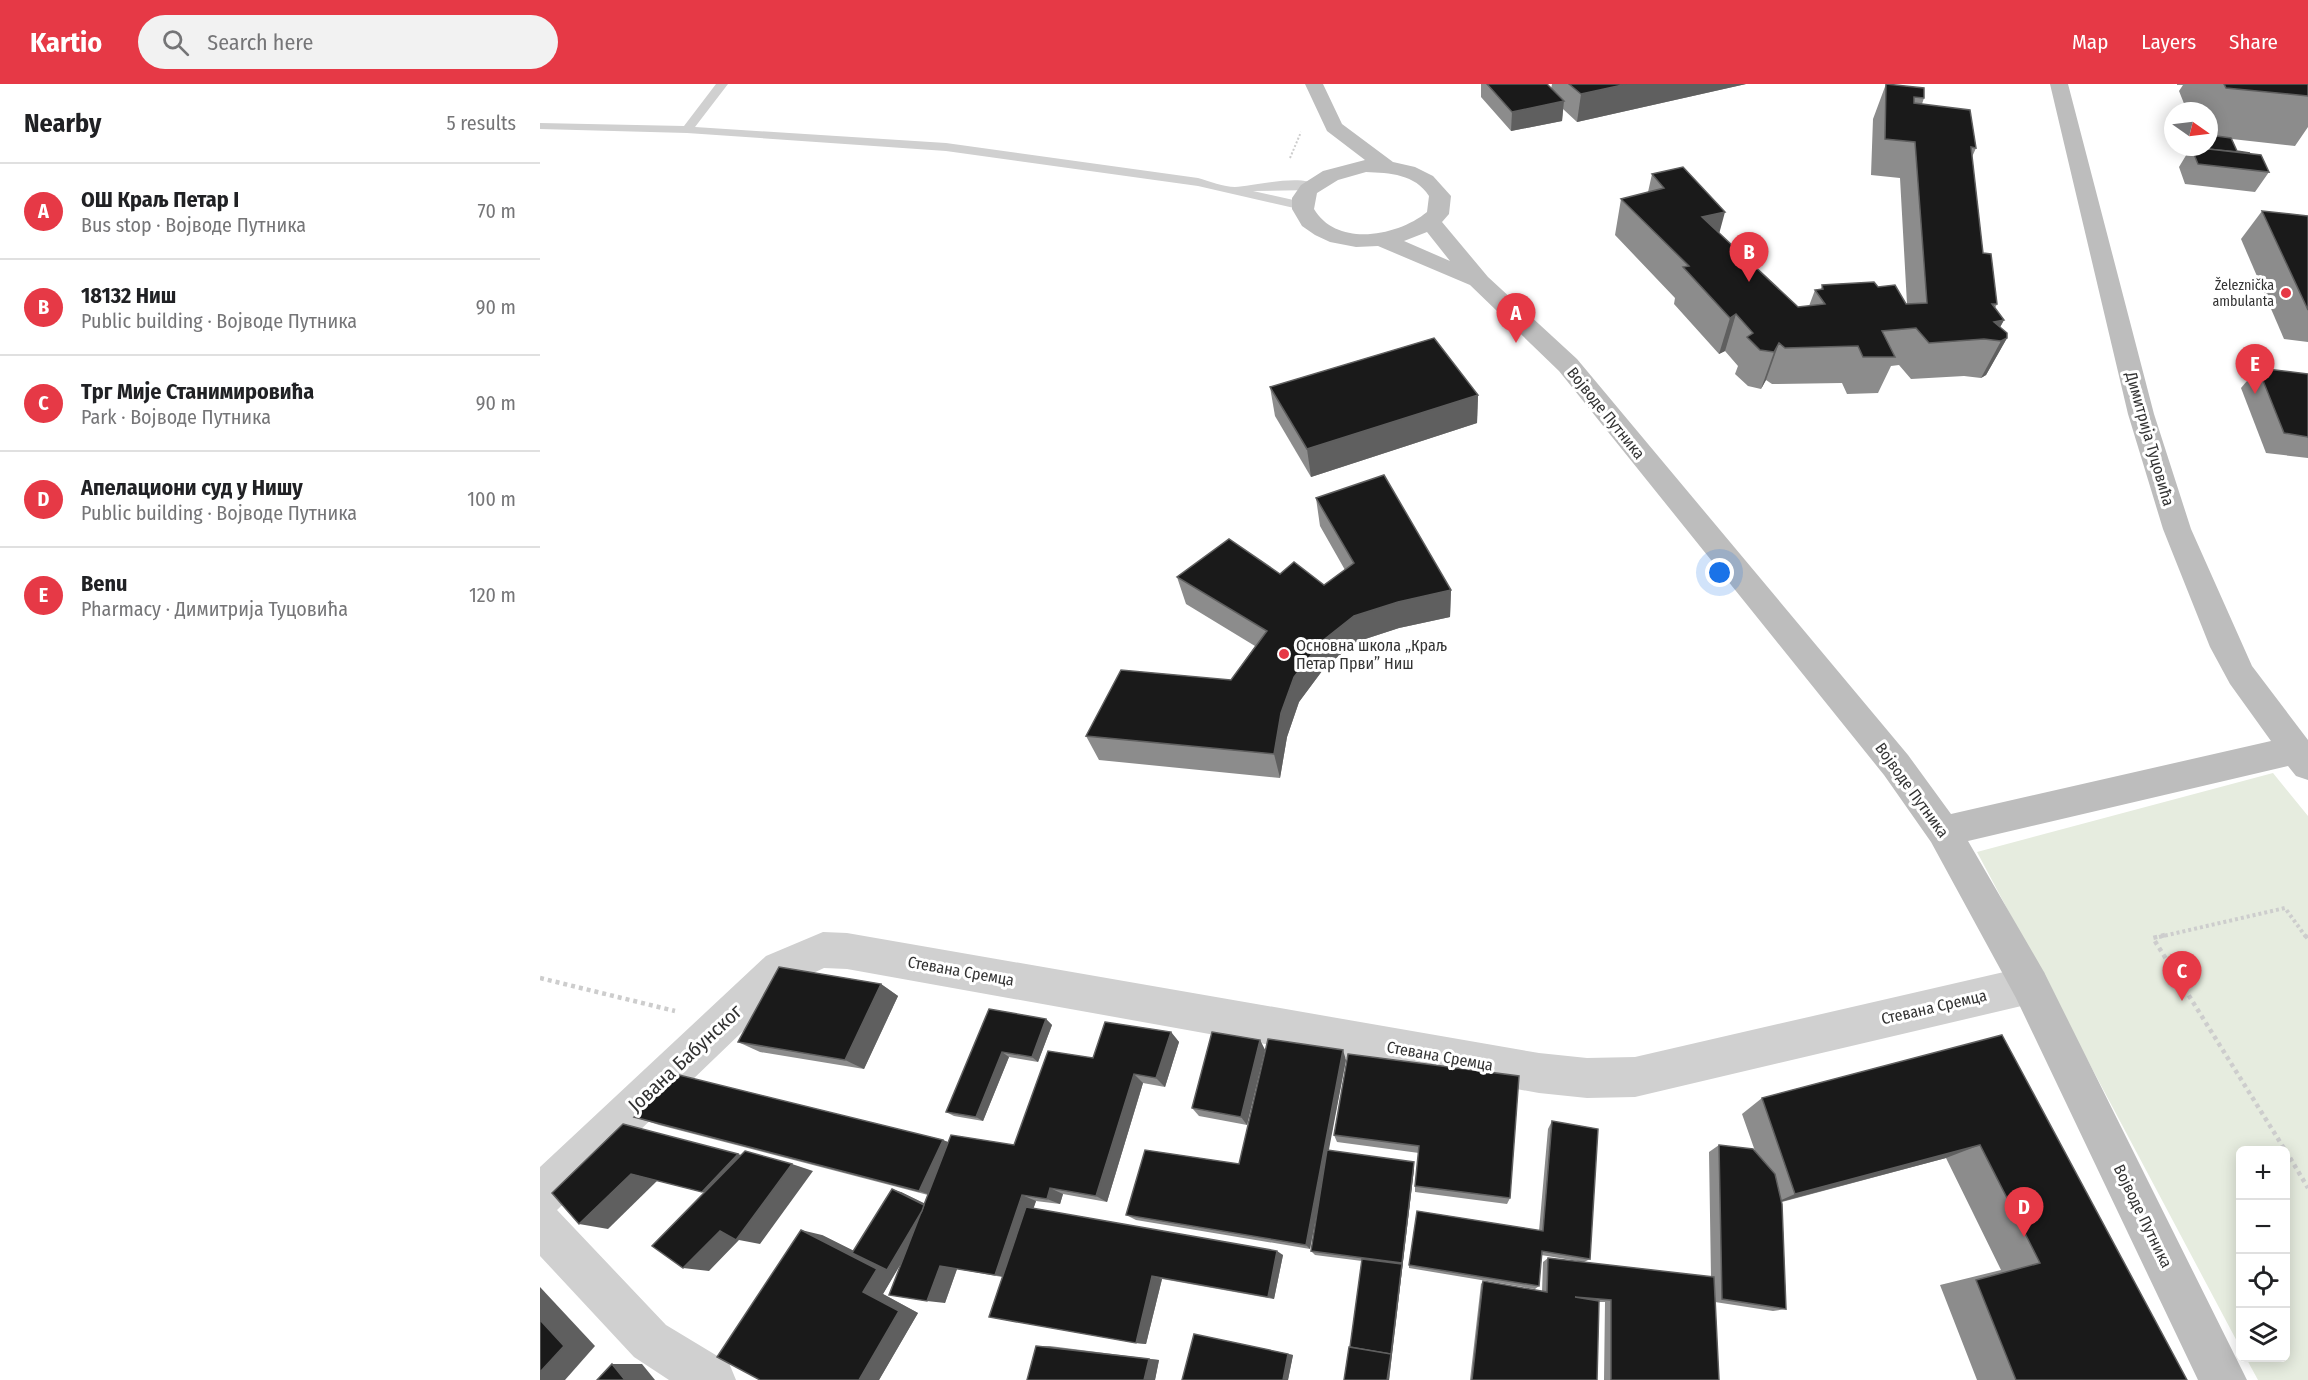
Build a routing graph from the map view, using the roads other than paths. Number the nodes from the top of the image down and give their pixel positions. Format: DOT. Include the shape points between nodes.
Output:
graph roads {
  1 [pos="722,84"];
  2 [pos="1314,84"];
  3 [pos="2059,84"];
  4 [pos="540,126"];
  5 [pos="1334,127"];
  6 [pos="687,130"];
  7 [pos="1325,166"];
  8 [pos="1386,166"];
  9 [pos="1238,189"];
  10 [pos="1303,206"];
  11 [pos="1430,222"];
  12 [pos="1382,240"];
  13 [pos="1480,282"];
  14 [pos="2301,758"];
  15 [pos="1943,831"];
  16 [pos="847,951"];
  17 [pos="2030,985"];
  18 [pos="540,1197"];
  19 [pos="540,1224"];
  20 [pos="712,1380"];
  21 [pos="2223,1380"];
  1 -- 6 [label="lane"];
  2 -- 5 [label="street"];
  3 -- 14 [label="street, Димитрија Туцовића" via="2141,414 2177,529 2231,657"];
  4 -- 6 [label="lane"];
  5 -- 7 [label="street"];
  5 -- 8 [label="street"];
  6 -- 9 [label="lane" via="946,147"];
  7 -- 8 [label="street"];
  7 -- 9 [label="lane" via="1274,185"];
  7 -- 10 [label="street" via="1305,196"];
  8 -- 11 [label="street" via="1415,173 1435,187 1441,204"];
  9 -- 10 [label="lane" via="1264,200"];
  10 -- 12 [label="street, Војводе Путника" via="1310,221 1328,232 1353,239"];
  11 -- 12 [label="street, Војводе Путника" via="1410,234"];
  11 -- 13 [label="street, Војводе Путника"];
  12 -- 13 [label="street, Војводе Путника"];
  13 -- 15 [label="street, Војводе Путника" via="1568,364 1901,770"];
  14 -- 15 [label="street"];
  15 -- 17 [label="street, Војводе Путника"];
  16 -- 17 [label="street, Стевана Сремца" via="1539,1073 1587,1078 1635,1077"];
  16 -- 18 [label="street, Јована Бабунског" via="823,950 780,969"];
  17 -- 21 [label="street, Војводе Путника"];
  19 -- 20 [label="street" via="650,1341"];
}
